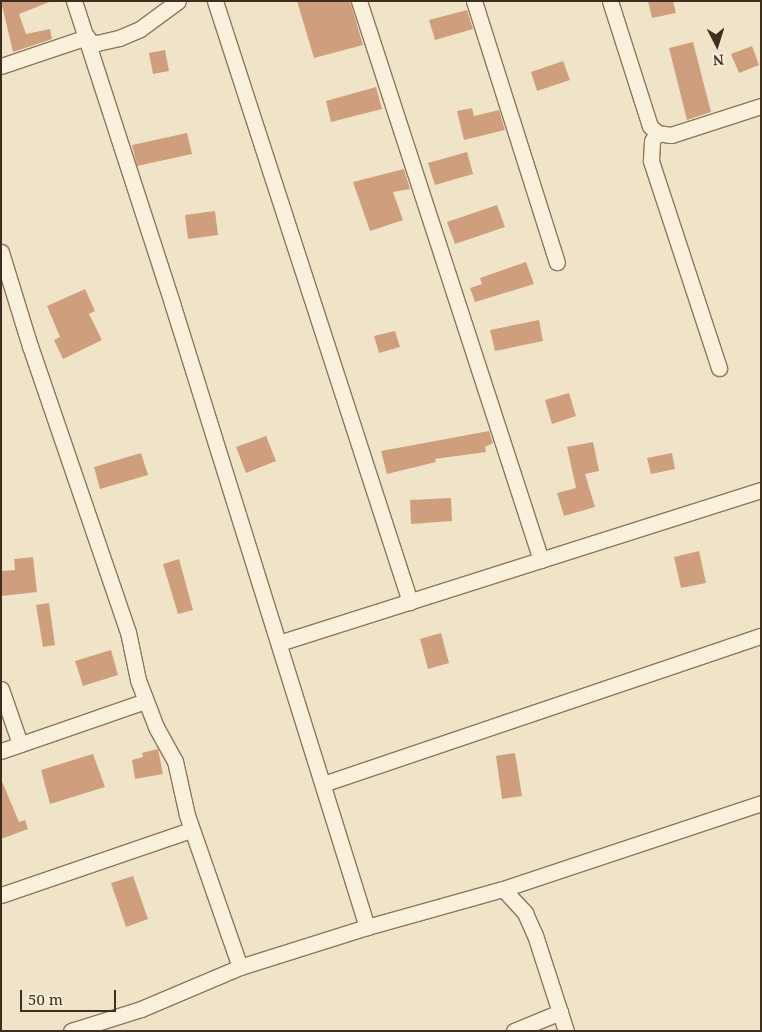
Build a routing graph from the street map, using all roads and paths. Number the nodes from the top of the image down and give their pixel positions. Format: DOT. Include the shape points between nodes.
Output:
graph roads {
  1 [pos="74,1"];
  2 [pos="178,1"];
  3 [pos="215,1"];
  4 [pos="359,1"];
  5 [pos="474,1"];
  6 [pos="610,1"];
  7 [pos="88,37"];
  8 [pos="1,66"];
  9 [pos="761,106"];
  10 [pos="657,133"];
  11 [pos="1,252"];
  12 [pos="557,262"];
  13 [pos="719,368"];
  14 [pos="761,490"];
  15 [pos="541,560"];
  16 [pos="410,602"];
  17 [pos="761,636"];
  18 [pos="279,643"];
  19 [pos="1,689"];
  20 [pos="146,701"];
  21 [pos="20,744"];
  22 [pos="1,751"];
  23 [pos="323,784"];
  24 [pos="761,803"];
  25 [pos="191,830"];
  26 [pos="503,889"];
  27 [pos="1,895"];
  28 [pos="367,927"];
  29 [pos="240,967"];
  30 [pos="560,1012"];
  31 [pos="71,1031"];
  32 [pos="514,1031"];
  33 [pos="566,1031"];
  1 -- 7 [label="street"];
  2 -- 7 [label="street" via="140,28 119,38 97,43 89,42"];
  3 -- 16 [label="street"];
  4 -- 15 [label="street"];
  5 -- 12 [label="street"];
  6 -- 10 [label="street" via="650,126"];
  7 -- 8 [label="street"];
  7 -- 18 [label="street"];
  9 -- 10 [label="street" via="671,134"];
  10 -- 13 [label="street" via="652,141 651,161"];
  11 -- 20 [label="street" via="128,632"];
  14 -- 15 [label="street"];
  15 -- 16 [label="street"];
  16 -- 18 [label="street"];
  17 -- 23 [label="street"];
  18 -- 23 [label="street"];
  19 -- 21 [label="street"];
  20 -- 21 [label="street"];
  20 -- 25 [label="street" via="175,761"];
  21 -- 22 [label="street"];
  23 -- 28 [label="street"];
  24 -- 26 [label="street"];
  25 -- 27 [label="street"];
  25 -- 29 [label="street"];
  26 -- 28 [label="street"];
  26 -- 30 [label="street" via="525,913"];
  28 -- 29 [label="street"];
  29 -- 31 [label="street" via="141,1010"];
  30 -- 32 [label="street"];
  30 -- 33 [label="street"];
}
